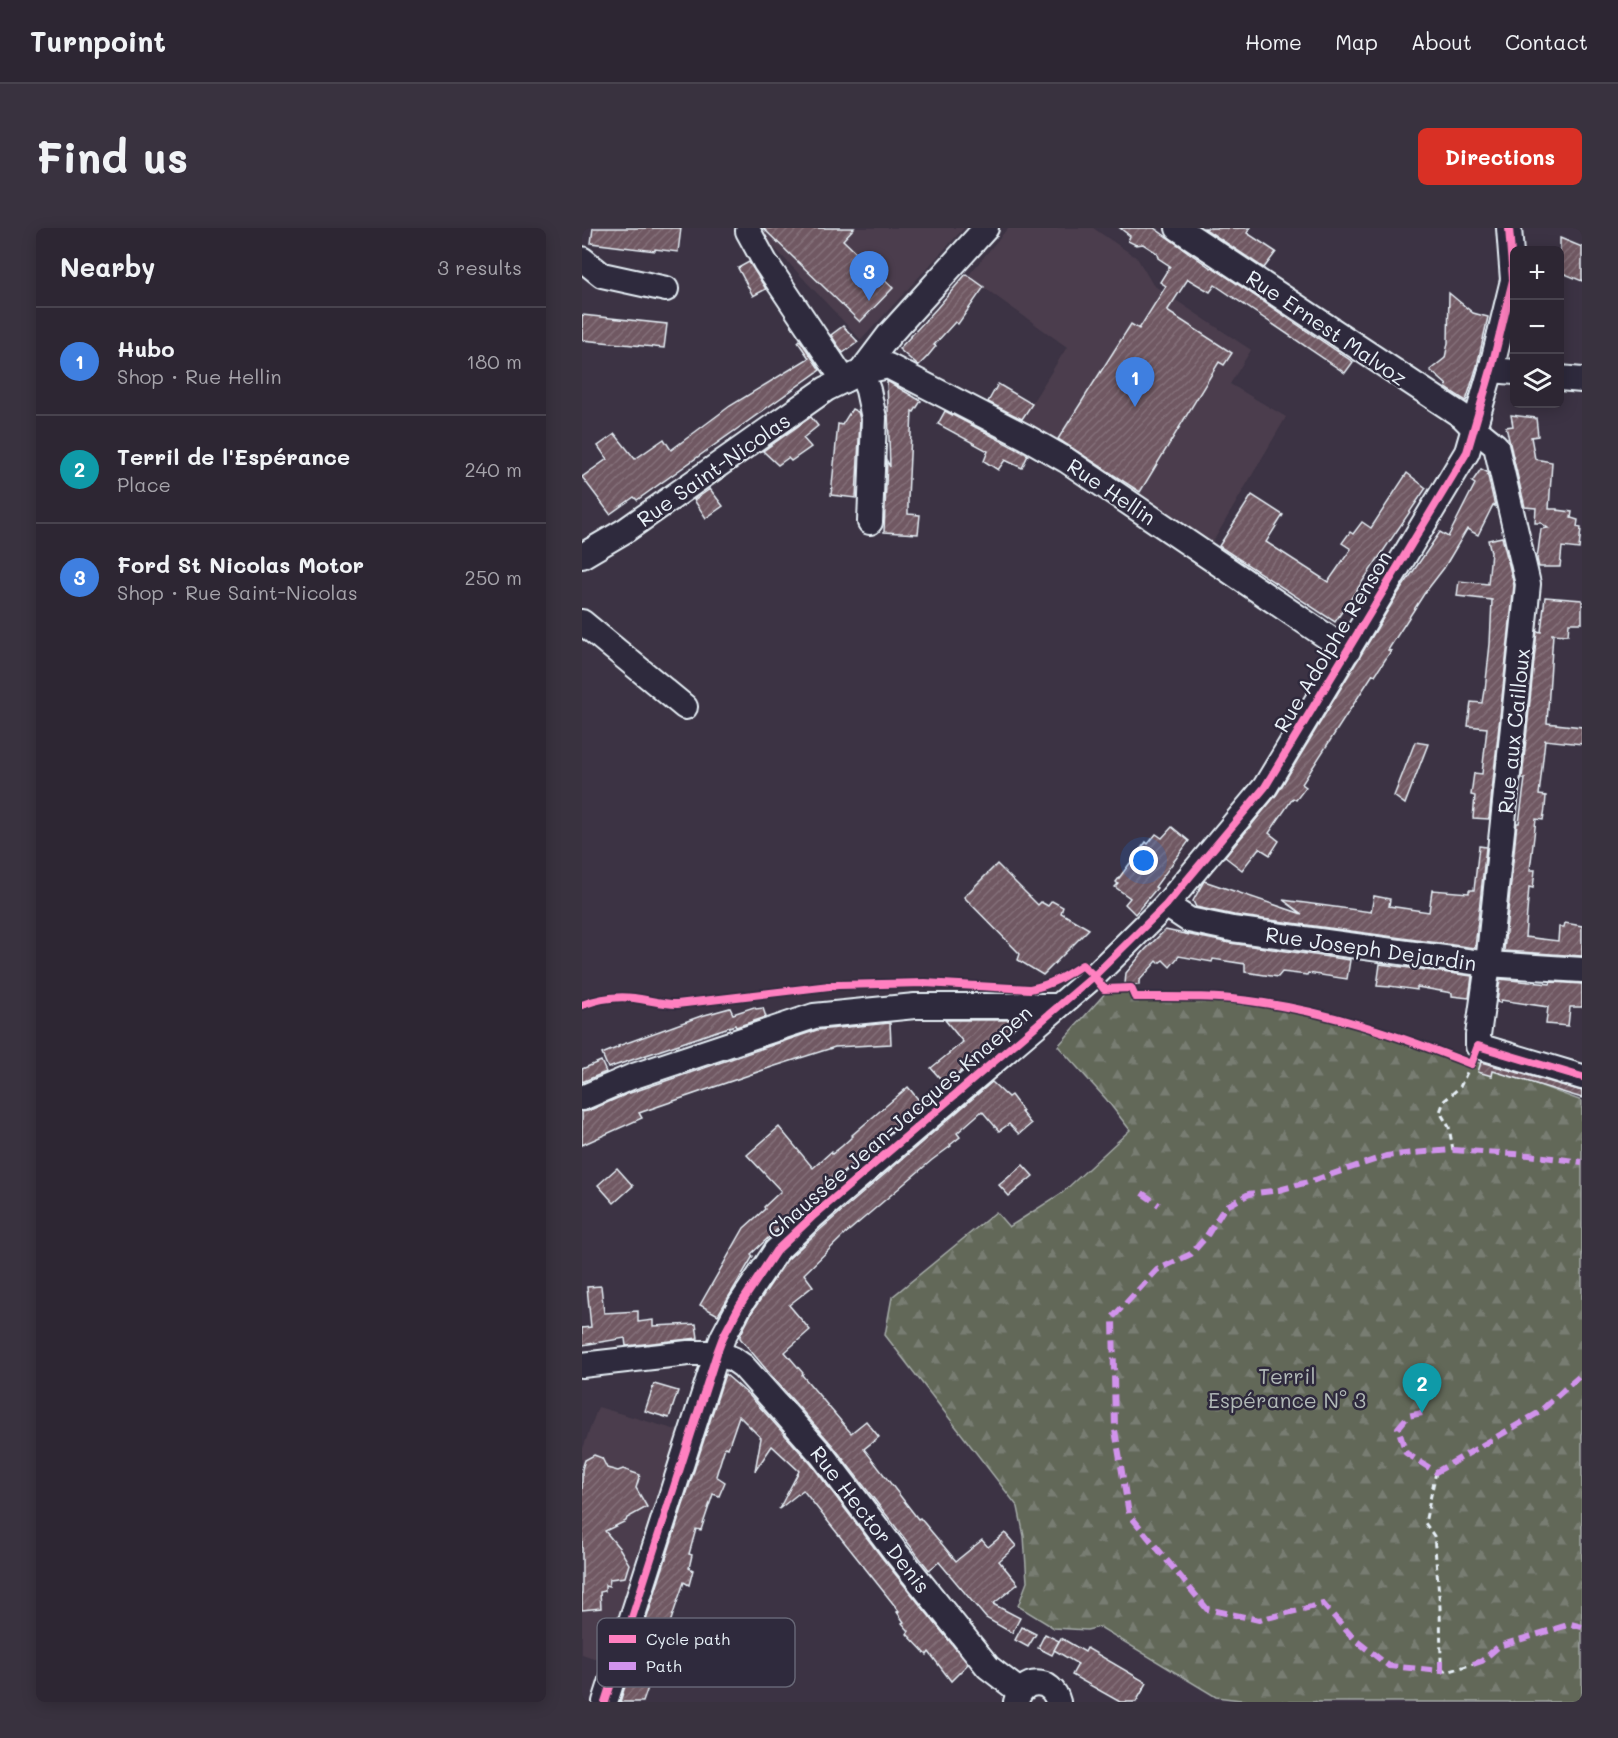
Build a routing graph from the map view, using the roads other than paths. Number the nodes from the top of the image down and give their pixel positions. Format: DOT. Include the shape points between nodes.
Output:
graph roads {
  1 [pos="986,228"];
  2 [pos="1178,228"];
  3 [pos="1509,228"];
  4 [pos="748,231"];
  5 [pos="582,259"];
  6 [pos="666,289"];
  7 [pos="1503,371"];
  8 [pos="853,376"];
  9 [pos="1564,378"];
  10 [pos="1582,380"];
  11 [pos="1475,429"];
  12 [pos="870,522"];
  13 [pos="582,556"];
  14 [pos="582,621"];
  15 [pos="1348,651"];
  16 [pos="685,707"];
  17 [pos="1166,905"];
  18 [pos="1488,964"];
  19 [pos="1582,970"];
  20 [pos="1058,1006"];
  21 [pos="1582,1077"];
  22 [pos="582,1098"];
  23 [pos="717,1353"];
  24 [pos="582,1365"];
  25 [pos="633,1618"];
  26 [pos="611,1687"];
  27 [pos="1017,1698"];
  28 [pos="606,1702"];
  29 [pos="1058,1702"];
  1 -- 8 [label="street, Rue Saint-Nicolas"];
  2 -- 11 [label="street, Rue Ernest Malvoz" via="1462,416"];
  3 -- 7 [label="street, Rue Adolphe Renson" via="1513,280"];
  4 -- 8 [label="street" via="765,262"];
  5 -- 6 [label="street" via="602,275"];
  7 -- 11 [label="street, Rue Adolphe Renson"];
  8 -- 12 [label="street" via="868,390 874,418"];
  8 -- 13 [label="street, Rue Saint-Nicolas" via="826,388 626,530"];
  8 -- 15 [label="street, Rue Hellin" via="888,366 1026,437"];
  9 -- 10 [label="street"];
  11 -- 15 [label="street, Rue Adolphe Renson" via="1467,452"];
  11 -- 18 [label="street, Rue aux Cailloux" via="1496,446 1528,584"];
  14 -- 16 [label="street"];
  15 -- 17 [label="street, Rue Adolphe Renson" via="1265,787"];
  17 -- 18 [label="street, Rue Joseph Dejardin" via="1189,920 1233,929"];
  17 -- 20 [label="street, Rue Adolphe Renson"];
  18 -- 19 [label="street, Rue Joseph Dejardin"];
  18 -- 21 [label="street, Rue aux Cailloux" via="1478,1035 1470,1057"];
  20 -- 22 [label="street" via="915,1006 814,1016 631,1077"];
  20 -- 23 [label="street, Chaussée Jean-Jacques Knaepen" via="776,1251 740,1305"];
  23 -- 24 [label="street" via="670,1354"];
  23 -- 25 [label="street, Chaussée Jean-Jacques Knaepen"];
  23 -- 27 [label="street, Rue Hector Denis" via="738,1362 761,1384 988,1666 1014,1687"];
  26 -- 28 [label="street, Chaussée Jean-Jacques Knaepen"];
  27 -- 29 [label="street" via="1030,1684 1044,1684 1052,1689"];
}
